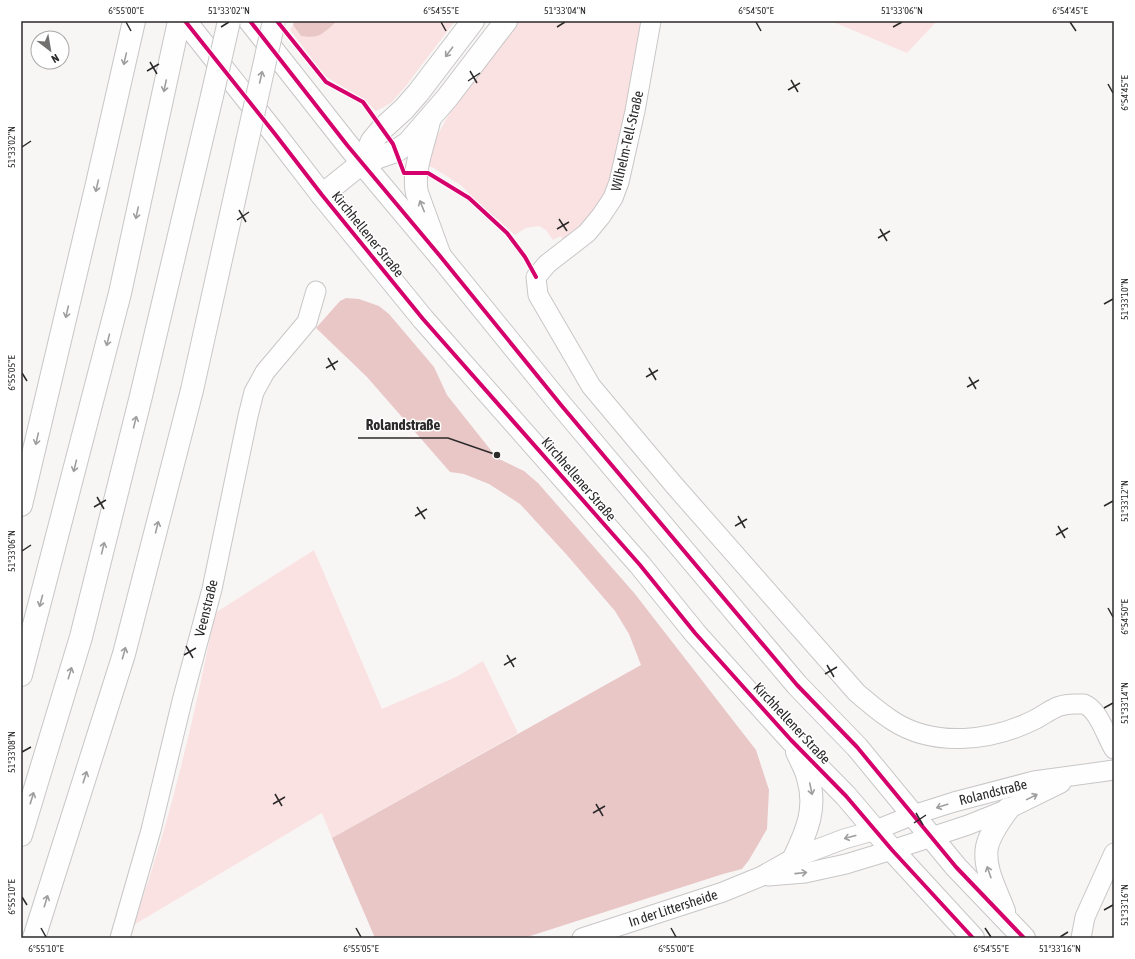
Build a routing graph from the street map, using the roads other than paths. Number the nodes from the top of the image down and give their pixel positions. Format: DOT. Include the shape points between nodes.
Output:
graph roads {
  1 [pos="134,21"];
  2 [pos="179,21"];
  3 [pos="184,21"];
  4 [pos="229,21"];
  5 [pos="250,21"];
  6 [pos="274,21"];
  7 [pos="473,21"];
  8 [pos="506,21"];
  9 [pos="651,21"];
  10 [pos="430,117"];
  11 [pos="362,163"];
  12 [pos="322,195"];
  13 [pos="440,256"];
  14 [pos="316,291"];
  15 [pos="21,505"];
  16 [pos="21,675"];
  17 [pos="791,740"];
  18 [pos="1114,749"];
  19 [pos="1114,770"];
  20 [pos="1075,776"];
  21 [pos="1008,809"];
  22 [pos="913,815"];
  23 [pos="876,830"];
  24 [pos="21,835"];
  25 [pos="931,837"];
  26 [pos="892,850"];
  27 [pos="1114,853"];
  28 [pos="794,858"];
  29 [pos="762,876"];
  30 [pos="1008,922"];
  31 [pos="34,938"];
  32 [pos="120,938"];
  33 [pos="582,938"];
  34 [pos="973,938"];
  35 [pos="1024,938"];
  36 [pos="1081,938"];
  1 -- 15 [label="main road, one-way"];
  2 -- 16 [label="main road, one-way" via="120,293"];
  3 -- 12 [label="main road, Kirchhellener Straße"];
  24 -- 4 [label="main road, one-way, bridge" via="81,638 142,396"];
  5 -- 11 [label="main road, Kirchhellener Straße"];
  31 -- 6 [label="main road, one-way, bridge" via="124,654 192,390"];
  7 -- 11 [label="main road, one-way" via="418,93 372,141"];
  8 -- 10 [label="main road"];
  9 -- 18 [label="street, Wilhelm-Tell-Straße" via="635,111 613,198 587,233 547,264 536,277 538,296 591,386 674,485 857,693 876,710 894,722 929,736 974,738 1018,727 1058,706 1084,704 1095,712"];
  10 -- 11 [label="main road" via="408,142 396,151"];
  13 -- 10 [label="main road, one-way" via="415,184"];
  11 -- 12 [label="main road"];
  11 -- 13 [label="main road, Kirchhellener Straße"];
  12 -- 17 [label="main road, Kirchhellener Straße" via="423,319 640,565 695,634"];
  13 -- 22 [label="main road, Kirchhellener Straße" via="561,405 797,685 857,746"];
  14 -- 32 [label="street, Veenstraße" via="307,322 265,372 254,392 212,589 151,830"];
  17 -- 23 [label="main road, Kirchhellener Straße"];
  17 -- 28 [label="main road, one-way" via="808,776 812,795 808,828"];
  19 -- 20 [label="street, Rolandstraße"];
  21 -- 20 [label="street, Rolandstraße, one-way"];
  20 -- 22 [label="street, Rolandstraße, one-way" via="1034,781"];
  21 -- 25 [label="street, Rolandstraße"];
  30 -- 21 [label="main road, one-way" via="986,856 987,845"];
  22 -- 23 [label="street, In der Littersheide"];
  22 -- 25 [label="main road, Kirchhellener Straße"];
  23 -- 26 [label="main road, Kirchhellener Straße"];
  23 -- 28 [label="street, In der Littersheide, one-way"];
  25 -- 26 [label="street, In der Littersheide"];
  25 -- 30 [label="main road, Kirchhellener Straße"];
  29 -- 26 [label="street, In der Littersheide, one-way" via="805,873"];
  26 -- 34 [label="main road, Kirchhellener Straße"];
  27 -- 36 [label="street" via="1085,917"];
  28 -- 29 [label="street, In der Littersheide"];
  29 -- 33 [label="street, In der Littersheide" via="723,892"];
  30 -- 35 [label="main road, Kirchhellener Straße"];
}
